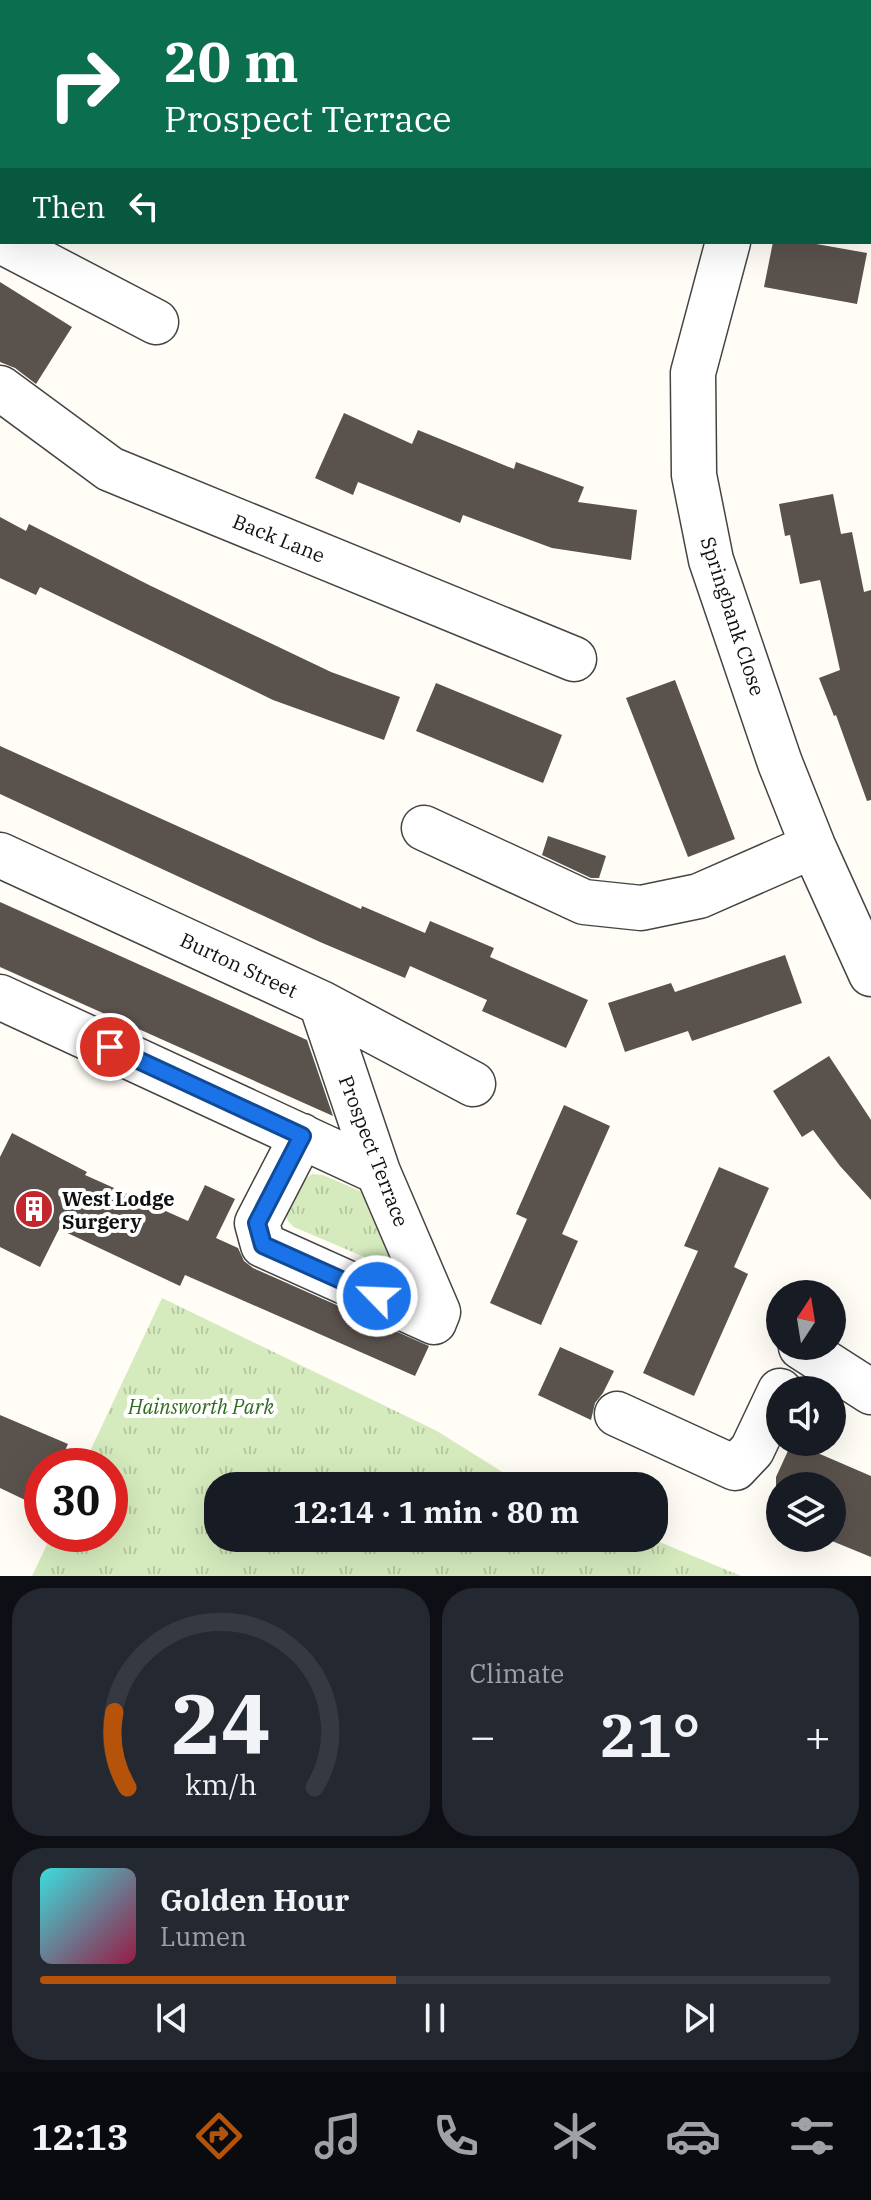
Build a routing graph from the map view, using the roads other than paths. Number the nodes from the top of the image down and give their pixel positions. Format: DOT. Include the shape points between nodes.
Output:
graph roads {
  1 [pos="8,244"];
  2 [pos="727,244"];
  3 [pos="156,322"];
  4 [pos="0,388"];
  5 [pos="574,659"];
  6 [pos="424,828"];
  7 [pos="813,846"];
  8 [pos="0,855"];
  9 [pos="871,974"];
  10 [pos="0,997"];
  11 [pos="321,1003"];
  12 [pos="473,1084"];
  13 [pos="302,1136"];
  14 [pos="378,1172"];
  15 [pos="822,1360"];
  16 [pos="871,1392"];
  17 [pos="617,1414"];
  18 [pos="766,1420"];
  1 -- 3 [label="street"];
  2 -- 7 [label="street, Springbank Close" via="693,373 694,475 711,560"];
  4 -- 5 [label="street, Back Lane" via="110,469"];
  6 -- 7 [label="street" via="584,902 641,908 699,896"];
  7 -- 9 [label="street, Springbank Close"];
  8 -- 11 [label="street, Burton Street"];
  10 -- 13 [label="street"];
  11 -- 12 [label="street, Burton Street"];
  11 -- 14 [label="street, Prospect Terrace"];
  13 -- 14 [label="street"];
  13 -- 14 [label="street, Prospect Terrace" via="257,1223 263,1245 434,1322 438,1312"];
  15 -- 16 [label="street"];
  17 -- 18 [label="street" via="735,1468 752,1450"];
}
